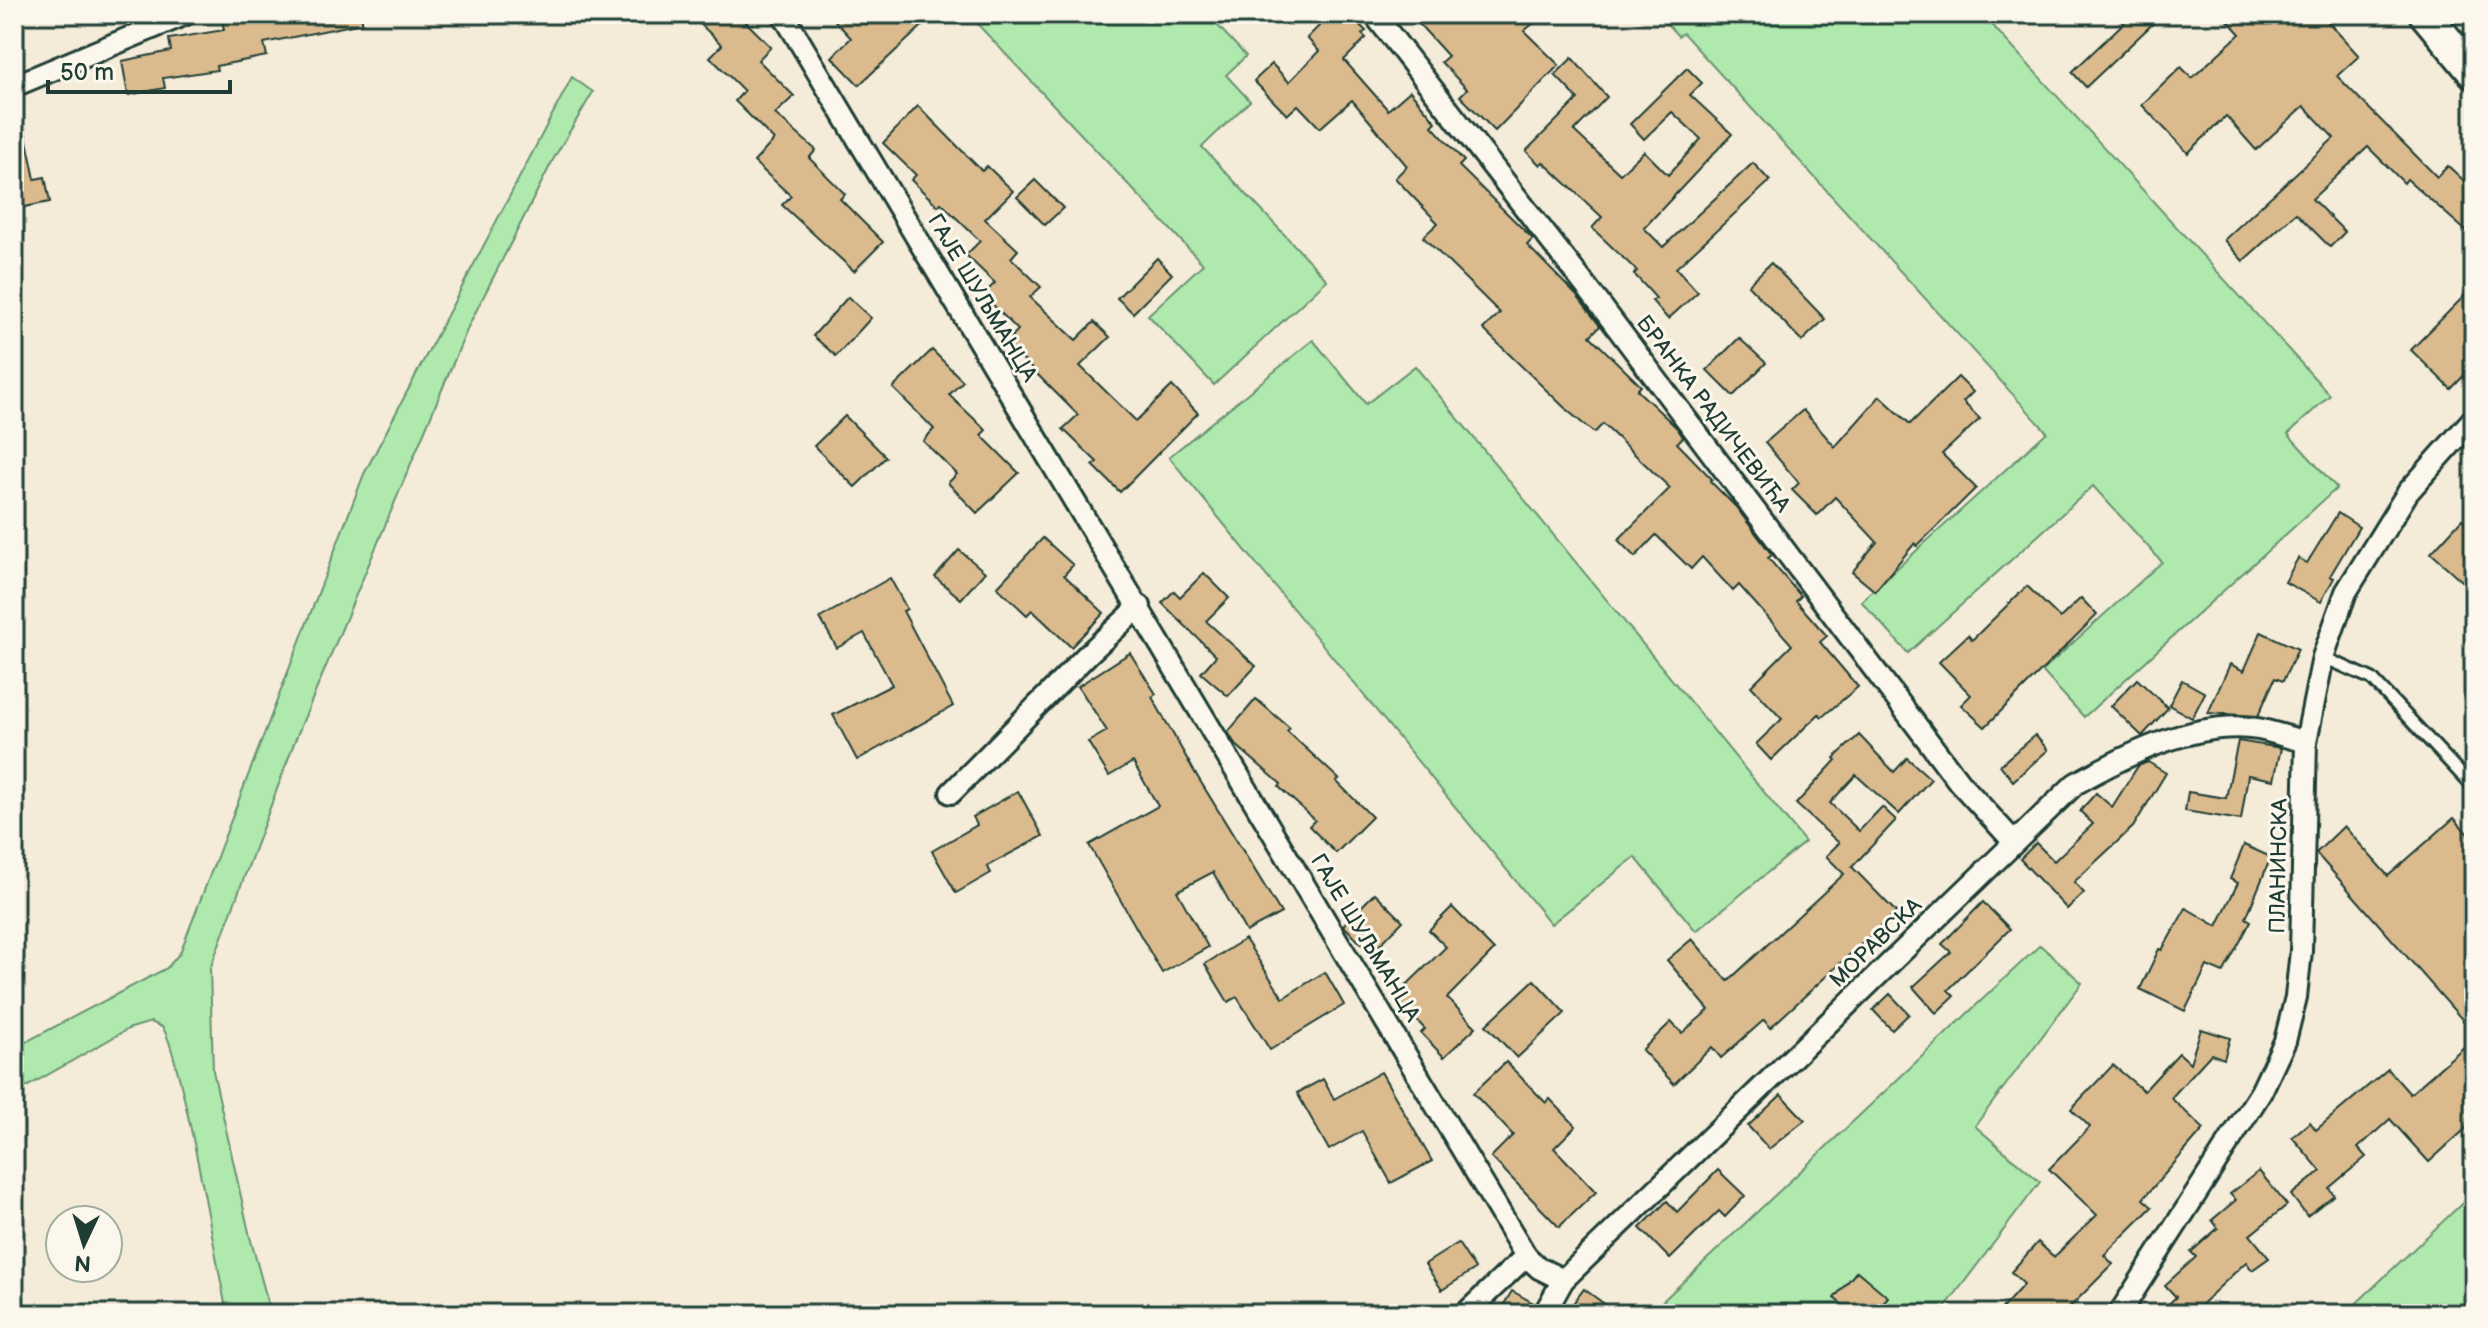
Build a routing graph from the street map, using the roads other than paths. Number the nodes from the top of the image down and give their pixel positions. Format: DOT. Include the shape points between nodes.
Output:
graph roads {
  1 [pos="186,14"];
  2 [pos="783,14"];
  3 [pos="1374,14"];
  4 [pos="2425,14"];
  5 [pos="2474,73"];
  6 [pos="14,86"];
  7 [pos="2474,418"];
  8 [pos="1140,606"];
  9 [pos="2323,657"];
  10 [pos="2306,742"];
  11 [pos="2474,788"];
  12 [pos="951,793"];
  13 [pos="2014,842"];
  14 [pos="1526,1256"];
  15 [pos="1563,1280"];
  16 [pos="1465,1314"];
  17 [pos="1544,1314"];
  18 [pos="2119,1314"];
  1 -- 6 [label="street"];
  2 -- 8 [label="street, ГАЈЕ ШУЉМАНЦА"];
  3 -- 13 [label="street, БРАНКА РАДИЧЕВИЋА" via="1959,782"];
  4 -- 5 [label="main road"];
  7 -- 9 [label="street, ПЛАНИНСКА" via="2408,492 2346,592"];
  8 -- 12 [label="street"];
  8 -- 14 [label="street, ГАЈЕ ШУЉМАНЦА"];
  9 -- 10 [label="street, ПЛАНИНСКА"];
  9 -- 11 [label="lane" via="2372,679"];
  10 -- 13 [label="street, МОРАВСКА" via="2256,728 2195,732 2130,753 2075,784"];
  10 -- 18 [label="street, ПЛАНИНСКА" via="2301,951 2285,1041 2253,1105"];
  13 -- 15 [label="street, МОРАВСКА"];
  14 -- 15 [label="street, ГАЈЕ ШУЉМАНЦА"];
  14 -- 16 [label="street"];
  15 -- 17 [label="street, МОРАВСКА"];
}
